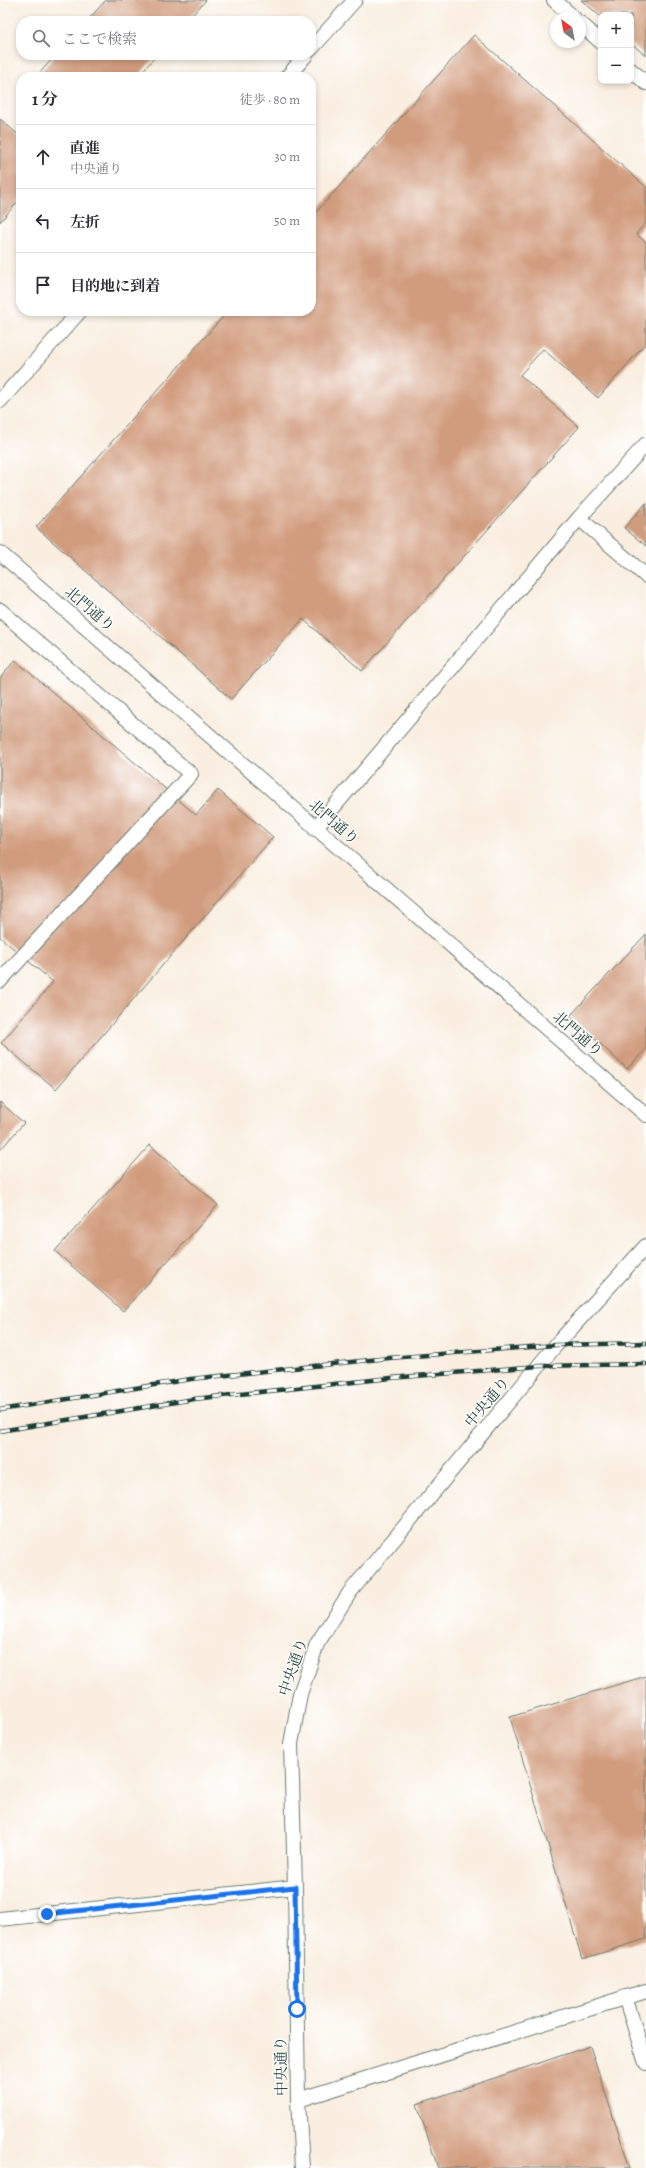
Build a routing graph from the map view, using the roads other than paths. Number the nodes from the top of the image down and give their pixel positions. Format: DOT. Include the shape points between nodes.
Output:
graph roads {
  1 [pos="355,0"];
  2 [pos="554,0"];
  3 [pos="567,12"];
  4 [pos="586,28"];
  5 [pos="598,39"];
  6 [pos="316,43"];
  7 [pos="302,60"];
  8 [pos="291,72"];
  9 [pos="634,73"];
  10 [pos="646,83"];
  11 [pos="76,316"];
  12 [pos="0,401"];
  13 [pos="646,444"];
  14 [pos="579,518"];
  15 [pos="0,553"];
  16 [pos="646,576"];
  17 [pos="0,610"];
  18 [pos="315,829"];
  19 [pos="0,981"];
  20 [pos="646,1115"];
  21 [pos="646,1246"];
  22 [pos="295,1887"];
  23 [pos="0,1919"];
  24 [pos="646,1991"];
  25 [pos="625,1997"];
  26 [pos="646,2063"];
  27 [pos="298,2100"];
  28 [pos="302,2168"];
  1 -- 6 [label="lane"];
  2 -- 3 [label="lane"];
  4 -- 5 [label="lane"];
  7 -- 8 [label="lane"];
  9 -- 10 [label="lane"];
  11 -- 12 [label="lane"];
  13 -- 14 [label="lane"];
  14 -- 16 [label="lane"];
  14 -- 18 [label="lane"];
  15 -- 18 [label="lane, 北門通り"];
  17 -- 19 [label="lane" via="191,774"];
  18 -- 20 [label="lane, 北門通り"];
  21 -- 22 [label="lane, 中央通り" via="556,1345 350,1592 317,1644 300,1694 291,1744"];
  22 -- 23 [label="lane"];
  22 -- 27 [label="lane, 中央通り"];
  24 -- 25 [label="lane"];
  25 -- 26 [label="lane"];
  25 -- 27 [label="lane"];
  27 -- 28 [label="lane, 中央通り"];
}
